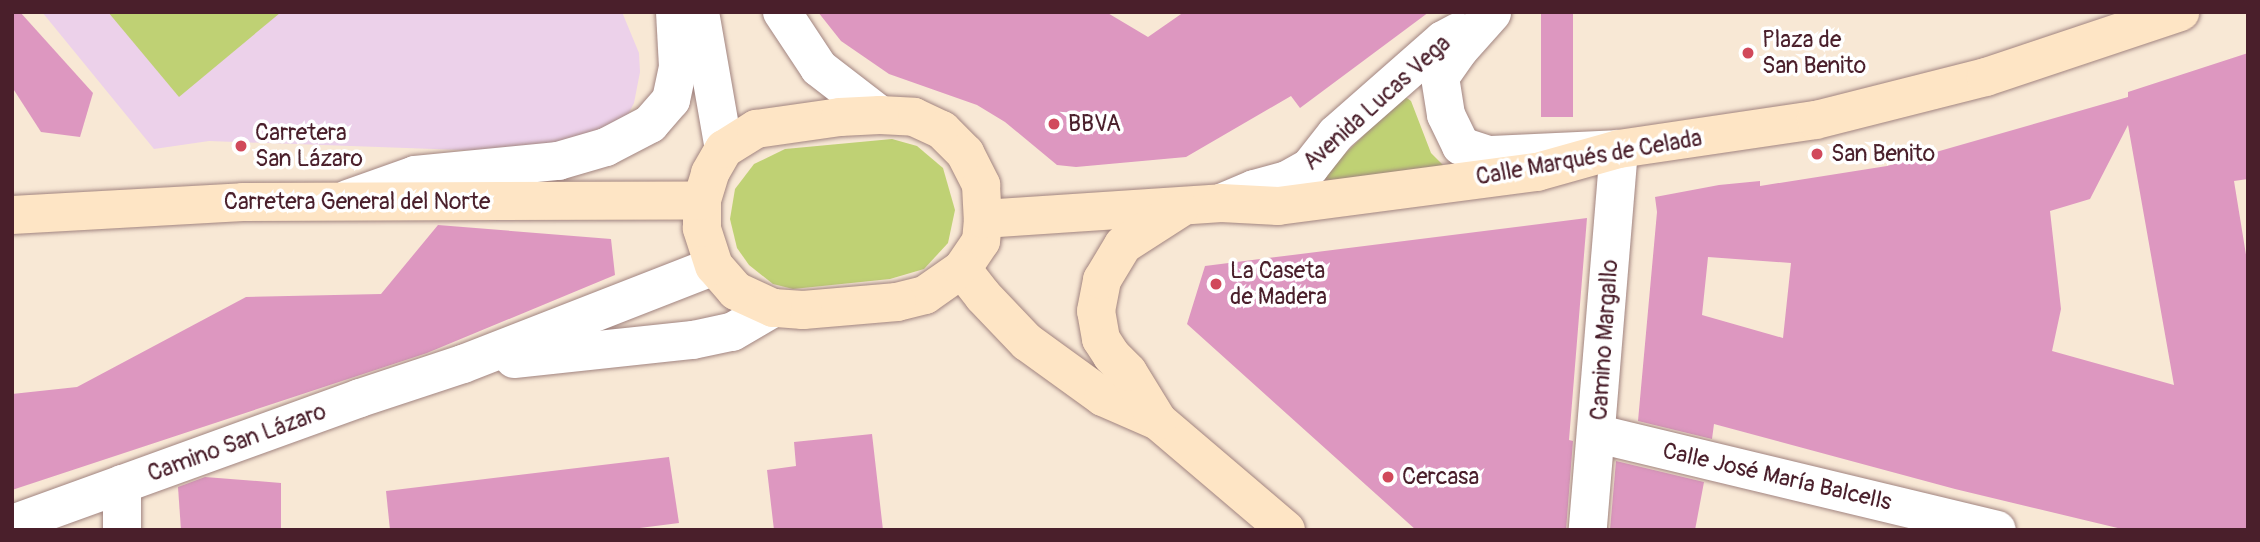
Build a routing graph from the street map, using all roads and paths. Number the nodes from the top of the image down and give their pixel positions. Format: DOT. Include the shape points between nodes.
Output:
graph roads {
  1 [pos="675,12"];
  2 [pos="700,12"];
  3 [pos="782,12"];
  4 [pos="2180,12"];
  5 [pos="1493,13"];
  6 [pos="880,115"];
  7 [pos="724,149"];
  8 [pos="1619,149"];
  9 [pos="702,200"];
  10 [pos="342,201"];
  11 [pos="1221,203"];
  12 [pos="1181,208"];
  13 [pos="12,215"];
  14 [pos="983,219"];
  15 [pos="714,266"];
  16 [pos="962,268"];
  17 [pos="773,308"];
  18 [pos="463,364"];
  19 [pos="1158,421"];
  20 [pos="1598,434"];
  21 [pos="122,484"];
  22 [pos="12,524"];
  23 [pos="122,530"];
  24 [pos="1286,530"];
  25 [pos="1588,530"];
  26 [pos="1997,530"];
  1 -- 10 [label="street" via="678,67 671,100 650,124 606,147 558,161 415,175"];
  2 -- 7 [label="street"];
  3 -- 6 [label="street" via="819,68"];
  4 -- 8 [label="street, Calle Marqués de Celada" via="1986,77 1816,120"];
  5 -- 8 [label="street, Avenida Lucas Vega" via="1440,77 1446,116 1461,146 1489,155"];
  5 -- 11 [label="street, Avenida Lucas Vega" via="1443,40 1336,134 1310,167"];
  6 -- 7 [label="street" via="756,129"];
  6 -- 14 [label="street" via="914,117 942,130 958,145 981,185"];
  7 -- 9 [label="street"];
  8 -- 11 [label="street, Calle Marqués de Celada" via="1536,172 1278,206"];
  8 -- 20 [label="street, Camino Margallo"];
  9 -- 10 [label="street, Carretera General del Norte"];
  9 -- 15 [label="street" via="702,229"];
  10 -- 13 [label="street, Carretera General del Norte"];
  11 -- 12 [label="street, Calle Marqués de Celada"];
  12 -- 14 [label="street, Calle Marqués de Celada"];
  12 -- 19 [label="street" via="1123,244 1102,280 1096,311 1101,339"];
  14 -- 16 [label="street" via="981,242"];
  15 -- 17 [label="street" via="736,291"];
  15 -- 18 [label="street, Camino San Lázaro"];
  16 -- 17 [label="street" via="925,295 897,302"];
  16 -- 19 [label="street" via="1027,342 1102,397"];
  17 -- 18 [label="street, Camino San Lázaro" via="732,332 693,340"];
  18 -- 21 [label="street, Camino San Lázaro"];
  19 -- 24 [label="street"];
  20 -- 25 [label="street, Camino Margallo"];
  20 -- 26 [label="street, Calle José María Balcells"];
  21 -- 22 [label="street, Camino San Lázaro"];
  21 -- 23 [label="street"];
}
